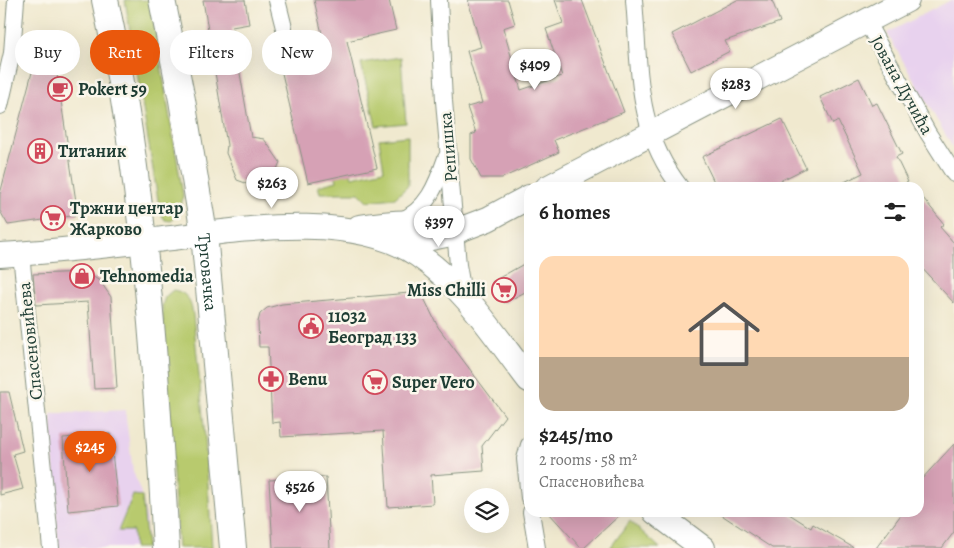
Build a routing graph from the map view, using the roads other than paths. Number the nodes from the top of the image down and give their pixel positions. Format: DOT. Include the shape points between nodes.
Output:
graph roads {
  1 [pos="16,0"];
  2 [pos="105,0"];
  3 [pos="162,0"];
  4 [pos="277,0"];
  5 [pos="439,0"];
  6 [pos="634,0"];
  7 [pos="907,0"];
  8 [pos="866,21"];
  9 [pos="284,28"];
  10 [pos="0,106"];
  11 [pos="650,133"];
  12 [pos="448,153"];
  13 [pos="954,174"];
  14 [pos="558,182"];
  15 [pos="677,182"];
  16 [pos="524,200"];
  17 [pos="456,230"];
  18 [pos="393,231"];
  19 [pos="204,234"];
  20 [pos="142,241"];
  21 [pos="10,254"];
  22 [pos="463,293"];
  23 [pos="524,373"];
  24 [pos="532,517"];
  25 [pos="662,517"];
  26 [pos="52,548"];
  27 [pos="166,548"];
  28 [pos="233,548"];
  29 [pos="537,548"];
  30 [pos="703,548"];
  1 -- 10 [label="street" via="12,53"];
  2 -- 20 [label="main road"];
  3 -- 19 [label="main road, Трговачка"];
  4 -- 9 [label="street"];
  5 -- 12 [label="street, Репишка"];
  6 -- 11 [label="street" via="642,100"];
  7 -- 8 [label="street"];
  8 -- 11 [label="street"];
  8 -- 13 [label="street, Јована Дучића"];
  11 -- 14 [label="street"];
  11 -- 15 [label="street"];
  12 -- 17 [label="street, Репишка"];
  12 -- 18 [label="street" via="438,182 427,200"];
  16 -- 17 [label="street" via="488,219"];
  17 -- 18 [label="street" via="433,223"];
  17 -- 22 [label="street, Репишка"];
  18 -- 19 [label="street" via="371,234 342,229 255,228"];
  18 -- 22 [label="street"];
  19 -- 20 [label="street"];
  19 -- 28 [label="main road, Трговачка"];
  20 -- 21 [label="street"];
  20 -- 27 [label="main road"];
  21 -- 26 [label="street, Спасеновићева"];
  22 -- 23 [label="street"];
  24 -- 29 [label="street"];
  25 -- 30 [label="street"];
}
